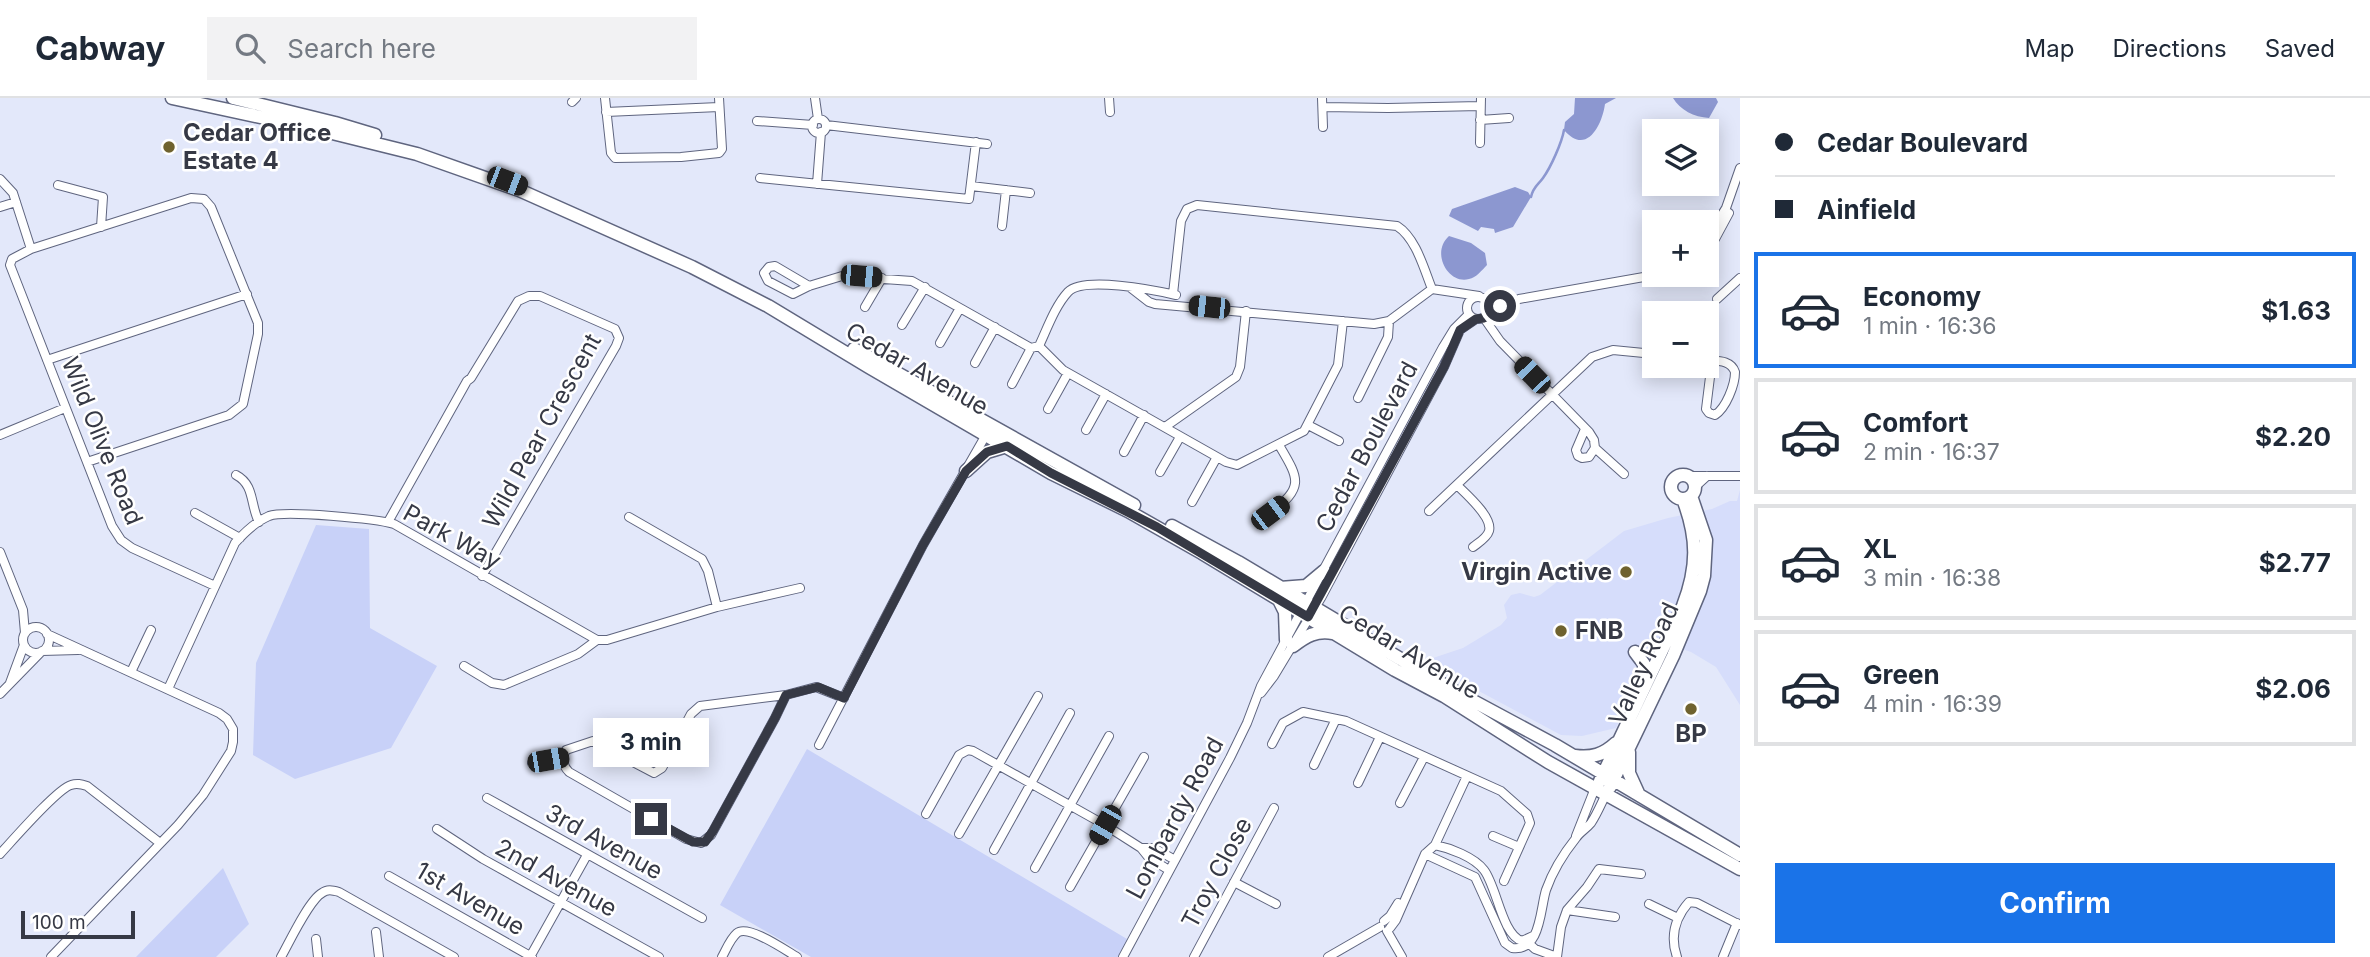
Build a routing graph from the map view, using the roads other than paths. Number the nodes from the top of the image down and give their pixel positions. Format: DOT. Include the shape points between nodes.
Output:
graph roads {
  1 [pos="172,98"];
  2 [pos="233,98"];
  3 [pos="606,98"];
  4 [pos="818,98"];
  5 [pos="1109,98"];
  6 [pos="719,102"];
  7 [pos="1481,102"];
  8 [pos="1323,103"];
  9 [pos="606,112"];
  10 [pos="1110,112"];
  11 [pos="1509,118"];
  12 [pos="1480,120"];
  13 [pos="757,121"];
  14 [pos="816,122"];
  15 [pos="1323,127"];
  16 [pos="824,129"];
  17 [pos="976,142"];
  18 [pos="1480,143"];
  19 [pos="986,144"];
  20 [pos="1740,168"];
  21 [pos="760,178"];
  22 [pos="0,179"];
  23 [pos="817,184"];
  24 [pos="58,185"];
  25 [pos="971,186"];
  26 [pos="1737,186"];
  27 [pos="1006,190"];
  28 [pos="1030,193"];
  29 [pos="16,202"];
  30 [pos="0,207"];
  31 [pos="1719,222"];
  32 [pos="1002,226"];
  33 [pos="101,227"];
  34 [pos="1719,232"];
  35 [pos="31,249"];
  36 [pos="1642,275"];
  37 [pos="882,278"];
  38 [pos="1740,278"];
  39 [pos="1606,282"];
  40 [pos="809,286"];
  41 [pos="925,287"];
  42 [pos="1131,288"];
  43 [pos="1432,289"];
  44 [pos="1460,292"];
  45 [pos="247,293"];
  46 [pos="1174,295"];
  47 [pos="1483,298"];
  48 [pos="1717,299"];
  49 [pos="1469,302"];
  50 [pos="1185,305"];
  51 [pos="865,307"];
  52 [pos="960,308"];
  53 [pos="1246,311"];
  54 [pos="1479,316"];
  55 [pos="1343,321"];
  56 [pos="1389,321"];
  57 [pos="902,325"];
  58 [pos="995,327"];
  59 [pos="940,343"];
  60 [pos="1035,347"];
  61 [pos="1642,353"];
  62 [pos="47,360"];
  63 [pos="1709,360"];
  64 [pos="975,363"];
  65 [pos="1068,373"];
  66 [pos="1012,384"];
  67 [pos="1106,394"];
  68 [pos="1552,396"];
  69 [pos="1358,397"];
  70 [pos="1416,397"];
  71 [pos="1425,402"];
  72 [pos="65,408"];
  73 [pos="1048,409"];
  74 [pos="1144,415"];
  75 [pos="1308,425"];
  76 [pos="1165,427"];
  77 [pos="989,429"];
  78 [pos="1585,429"];
  79 [pos="1086,430"];
  80 [pos="0,435"];
  81 [pos="1180,437"];
  82 [pos="1339,441"];
  83 [pos="1279,445"];
  84 [pos="1007,446"];
  85 [pos="1595,447"];
  86 [pos="1124,452"];
  87 [pos="1217,457"];
  88 [pos="87,461"];
  89 [pos="966,471"];
  90 [pos="1160,472"];
  91 [pos="1624,474"];
  92 [pos="236,475"];
  93 [pos="1709,475"];
  94 [pos="1686,476"];
  95 [pos="1740,476"];
  96 [pos="1457,485"];
  97 [pos="1689,494"];
  98 [pos="1192,502"];
  99 [pos="1429,511"];
  100 [pos="195,513"];
  101 [pos="1270,513"];
  102 [pos="629,517"];
  103 [pos="259,522"];
  104 [pos="388,522"];
  105 [pos="240,538"];
  106 [pos="1473,547"];
  107 [pos="0,552"];
  108 [pos="1324,571"];
  109 [pos="482,576"];
  110 [pos="1697,582"];
  111 [pos="215,586"];
  112 [pos="800,589"];
  113 [pos="1279,593"];
  114 [pos="716,607"];
  115 [pos="23,610"];
  116 [pos="1307,610"];
  117 [pos="36,627"];
  118 [pos="151,630"];
  119 [pos="25,633"];
  120 [pos="47,634"];
  121 [pos="1340,635"];
  122 [pos="597,640"];
  123 [pos="1289,643"];
  124 [pos="24,645"];
  125 [pos="81,650"];
  126 [pos="41,652"];
  127 [pos="1635,652"];
  128 [pos="464,666"];
  129 [pos="131,672"];
  130 [pos="10,683"];
  131 [pos="1643,687"];
  132 [pos="168,689"];
  133 [pos="0,694"];
  134 [pos="786,695"];
  135 [pos="1038,696"];
  136 [pos="844,698"];
  137 [pos="1070,713"];
  138 [pos="1336,719"];
  139 [pos="1109,736"];
  140 [pos="1380,737"];
  141 [pos="1272,744"];
  142 [pos="1624,744"];
  143 [pos="819,745"];
  144 [pos="1571,756"];
  145 [pos="1144,757"];
  146 [pos="1424,757"];
  147 [pos="563,758"];
  148 [pos="532,763"];
  149 [pos="997,764"];
  150 [pos="1314,765"];
  151 [pos="1467,776"];
  152 [pos="1608,778"];
  153 [pos="1358,783"];
  154 [pos="1031,784"];
  155 [pos="1601,791"];
  156 [pos="1639,795"];
  157 [pos="487,798"];
  158 [pos="1400,803"];
  159 [pos="1070,806"];
  160 [pos="1274,808"];
  161 [pos="926,814"];
  162 [pos="1105,825"];
  163 [pos="437,829"];
  164 [pos="959,834"];
  165 [pos="1493,836"];
  166 [pos="160,843"];
  167 [pos="1435,845"];
  168 [pos="1519,847"];
  169 [pos="1141,848"];
  170 [pos="994,850"];
  171 [pos="0,853"];
  172 [pos="587,855"];
  173 [pos="1425,855"];
  174 [pos="1740,855"];
  175 [pos="1175,860"];
  176 [pos="1035,868"];
  177 [pos="1740,869"];
  178 [pos="1169,870"];
  179 [pos="1641,874"];
  180 [pos="390,876"];
  181 [pos="1504,881"];
  182 [pos="1234,882"];
  183 [pos="1070,887"];
  184 [pos="1493,888"];
  185 [pos="1483,892"];
  186 [pos="562,902"];
  187 [pos="1276,904"];
  188 [pos="1649,904"];
  189 [pos="1567,910"];
  190 [pos="1615,917"];
  191 [pos="702,918"];
  192 [pos="1678,918"];
  193 [pos="1739,924"];
  194 [pos="1385,927"];
  195 [pos="376,932"];
  196 [pos="316,939"];
  197 [pos="1529,940"];
  198 [pos="1552,956"];
  199 [pos="51,957"];
  200 [pos="281,957"];
  201 [pos="318,957"];
  202 [pos="379,957"];
  203 [pos="454,957"];
  204 [pos="531,957"];
  205 [pos="659,957"];
  206 [pos="722,957"];
  207 [pos="797,957"];
  208 [pos="1123,957"];
  209 [pos="1194,957"];
  210 [pos="1328,957"];
  211 [pos="1402,957"];
  212 [pos="1676,957"];
  213 [pos="1723,957"];
  1 -- 77 [label="main road, Cedar Avenue" via="404,150 519,190 749,296"];
  2 -- 77 [label="main road, Cedar Avenue" via="419,149 611,223 740,286"];
  3 -- 9 [label="street"];
  4 -- 14 [label="street"];
  5 -- 10 [label="street"];
  6 -- 9 [label="street"];
  6 -- 9 [label="street" via="722,149 681,157 615,158 609,149"];
  7 -- 8 [label="street" via="1388,108"];
  7 -- 12 [label="street"];
  8 -- 15 [label="street"];
  11 -- 12 [label="street"];
  12 -- 18 [label="street"];
  13 -- 14 [label="street"];
  14 -- 16 [label="street" via="815,131"];
  16 -- 17 [label="street"];
  16 -- 23 [label="street"];
  17 -- 19 [label="street"];
  17 -- 25 [label="street"];
  20 -- 26 [label="street"];
  21 -- 23 [label="street"];
  22 -- 29 [label="street"];
  23 -- 25 [label="street" via="969,199"];
  24 -- 33 [label="street" via="103,197"];
  25 -- 27 [label="street"];
  26 -- 31 [label="street"];
  26 -- 34 [label="street"];
  27 -- 28 [label="street"];
  27 -- 32 [label="street"];
  29 -- 30 [label="street"];
  29 -- 35 [label="street"];
  33 -- 35 [label="street"];
  33 -- 45 [label="street" via="191,198 204,200"];
  35 -- 62 [label="street, Wild Olive Road" via="12,259 11,269"];
  36 -- 39 [label="street"];
  37 -- 40 [label="street" via="846,275"];
  37 -- 41 [label="street"];
  37 -- 51 [label="street"];
  38 -- 48 [label="street"];
  39 -- 47 [label="street" via="1503,300"];
  39 -- 54 [label="street" via="1519,299"];
  40 -- 40 [label="street" via="792,294 768,281 764,273 775,266"];
  41 -- 52 [label="street"];
  41 -- 57 [label="street"];
  42 -- 46 [label="street"];
  42 -- 50 [label="street" via="1151,303"];
  42 -- 60 [label="street" via="1087,284 1073,288"];
  43 -- 44 [label="street"];
  43 -- 46 [label="street" via="1412,243 1397,226 1197,205 1187,209 1181,221"];
  43 -- 56 [label="street"];
  44 -- 47 [label="street"];
  44 -- 49 [label="street"];
  45 -- 62 [label="street"];
  45 -- 88 [label="street" via="259,327 241,407 229,415"];
  46 -- 50 [label="street"];
  47 -- 49 [label="street"];
  47 -- 54 [label="street" via="1489,304"];
  49 -- 54 [label="street"];
  50 -- 53 [label="street"];
  52 -- 58 [label="street"];
  52 -- 59 [label="street"];
  53 -- 55 [label="street"];
  53 -- 76 [label="street" via="1236,377"];
  54 -- 68 [label="street"];
  54 -- 70 [label="street, Cedar Boulevard" via="1450,335"];
  54 -- 71 [label="street, Cedar Boulevard" via="1460,330"];
  55 -- 56 [label="street"];
  55 -- 75 [label="street" via="1338,365"];
  56 -- 69 [label="street" via="1388,337"];
  58 -- 60 [label="street"];
  58 -- 64 [label="street"];
  60 -- 65 [label="street"];
  60 -- 66 [label="street"];
  61 -- 68 [label="street" via="1613,350 1598,354"];
  62 -- 72 [label="street, Wild Olive Road"];
  63 -- 63 [label="street" via="1731,365 1735,372 1730,392 1715,415 1706,409"];
  65 -- 67 [label="street"];
  65 -- 73 [label="street"];
  67 -- 74 [label="street"];
  67 -- 79 [label="street"];
  68 -- 78 [label="street"];
  68 -- 96 [label="street"];
  70 -- 71 [label="street"];
  70 -- 108 [label="street, Cedar Boulevard"];
  71 -- 116 [label="street, Cedar Boulevard"];
  72 -- 80 [label="street"];
  72 -- 88 [label="street, Wild Olive Road"];
  74 -- 76 [label="street"];
  74 -- 86 [label="street"];
  75 -- 82 [label="street"];
  75 -- 83 [label="street"];
  76 -- 81 [label="street"];
  77 -- 84 [label="main road, Cedar Avenue"];
  77 -- 89 [label="street"];
  77 -- 113 [label="main road, Cedar Avenue" via="1238,562"];
  78 -- 85 [label="street"];
  78 -- 85 [label="street" via="1578,456 1589,457"];
  81 -- 87 [label="street"];
  81 -- 90 [label="street"];
  83 -- 87 [label="street" via="1239,464"];
  83 -- 101 [label="street" via="1297,482 1290,496"];
  84 -- 89 [label="main road" via="987,452"];
  84 -- 113 [label="main road, Cedar Avenue"];
  85 -- 91 [label="street"];
  87 -- 98 [label="street"];
  88 -- 111 [label="street, Wild Olive Road" via="121,540"];
  89 -- 136 [label="street"];
  92 -- 103 [label="street" via="250,489"];
  93 -- 94 [label="street"];
  93 -- 95 [label="street"];
  93 -- 97 [label="street"];
  94 -- 97 [label="main road" via="1692,480"];
  94 -- 97 [label="main road" via="1678,476 1671,484 1672,492"];
  96 -- 99 [label="street"];
  96 -- 106 [label="street" via="1489,525 1486,536"];
  97 -- 110 [label="main road, Valley Road" via="1706,540"];
  100 -- 105 [label="street"];
  102 -- 114 [label="street" via="702,559"];
  103 -- 104 [label="street, Park Way" via="271,515"];
  103 -- 105 [label="street, Park Way"];
  104 -- 109 [label="street, Park Way"];
  104 -- 109 [label="street, Wild Pear Crescent" via="522,298 540,296 618,332 616,346"];
  105 -- 111 [label="street, Park Way"];
  107 -- 115 [label="street"];
  108 -- 113 [label="main road" via="1306,586"];
  108 -- 116 [label="street, Cedar Boulevard"];
  109 -- 122 [label="street, Park Way"];
  110 -- 131 [label="main road, Valley Road"];
  110 -- 142 [label="main road, Valley Road" via="1673,656"];
  111 -- 132 [label="street, Park Way"];
  112 -- 114 [label="street"];
  113 -- 116 [label="main road, Cedar Avenue"];
  113 -- 123 [label="main road"];
  114 -- 122 [label="street"];
  115 -- 117 [label="street"];
  115 -- 119 [label="street"];
  116 -- 121 [label="main road, Cedar Avenue"];
  116 -- 123 [label="street, Lombardy Road"];
  116 -- 144 [label="main road, Cedar Avenue"];
  117 -- 119 [label="street"];
  117 -- 120 [label="street"];
  118 -- 129 [label="street"];
  119 -- 124 [label="street"];
  120 -- 125 [label="street"];
  120 -- 126 [label="street" via="48,646"];
  121 -- 123 [label="main road" via="1311,633"];
  121 -- 155 [label="main road, Cedar Avenue"];
  122 -- 128 [label="street" via="578,654 503,685"];
  123 -- 175 [label="street, Lombardy Road"];
  124 -- 126 [label="street" via="29,651"];
  124 -- 130 [label="street"];
  125 -- 126 [label="street"];
  125 -- 129 [label="street"];
  126 -- 130 [label="street"];
  127 -- 131 [label="main road" via="1644,664"];
  129 -- 132 [label="street"];
  130 -- 133 [label="street"];
  131 -- 142 [label="main road, Valley Road"];
  132 -- 166 [label="street" via="219,713 233,729 233,742 203,795"];
  134 -- 136 [label="street" via="818,687"];
  134 -- 147 [label="street" via="697,707 662,768 654,773 593,741 570,747"];
  134 -- 147 [label="street" via="713,831 701,843 686,839 569,772"];
  135 -- 149 [label="street"];
  136 -- 143 [label="street"];
  137 -- 154 [label="street"];
  138 -- 140 [label="street"];
  138 -- 141 [label="street" via="1303,712 1287,720"];
  138 -- 150 [label="street"];
  139 -- 159 [label="street"];
  140 -- 146 [label="street"];
  140 -- 153 [label="street"];
  142 -- 144 [label="main road" via="1595,756"];
  142 -- 152 [label="main road, Valley Road"];
  142 -- 156 [label="main road"];
  144 -- 152 [label="main road, Cedar Avenue"];
  145 -- 162 [label="street"];
  146 -- 151 [label="street"];
  146 -- 158 [label="street"];
  147 -- 148 [label="street"];
  149 -- 154 [label="street"];
  149 -- 161 [label="street" via="973,751 959,755"];
  149 -- 164 [label="street"];
  151 -- 167 [label="street"];
  151 -- 168 [label="street" via="1504,793 1527,814 1530,822"];
  152 -- 155 [label="main road, Valley Road"];
  152 -- 156 [label="main road, Cedar Avenue"];
  154 -- 159 [label="street"];
  154 -- 170 [label="street"];
  155 -- 177 [label="main road, Cedar Avenue"];
  155 -- 197 [label="street, Valley Road" via="1591,822 1575,839 1547,887 1537,928"];
  156 -- 174 [label="main road, Cedar Avenue"];
  157 -- 172 [label="street, 3rd Avenue"];
  159 -- 162 [label="street"];
  159 -- 176 [label="street"];
  160 -- 182 [label="street, Troy Close"];
  162 -- 169 [label="street"];
  162 -- 183 [label="street"];
  163 -- 186 [label="street, 2nd Avenue"];
  165 -- 168 [label="street"];
  166 -- 171 [label="street" via="79,783 57,795"];
  166 -- 199 [label="street"];
  167 -- 173 [label="street"];
  167 -- 184 [label="street" via="1476,862"];
  168 -- 181 [label="street"];
  169 -- 175 [label="street" via="1154,848"];
  169 -- 178 [label="street"];
  172 -- 186 [label="street"];
  172 -- 191 [label="street, 3rd Avenue"];
  173 -- 185 [label="street" via="1471,874"];
  173 -- 194 [label="street" via="1396,920"];
  175 -- 178 [label="street, Lombardy Road"];
  178 -- 208 [label="street, Lombardy Road"];
  179 -- 189 [label="street" via="1599,869"];
  180 -- 204 [label="street, 1st Avenue"];
  182 -- 187 [label="street"];
  182 -- 209 [label="street, Troy Close"];
  184 -- 185 [label="street"];
  184 -- 197 [label="street" via="1512,934"];
  185 -- 197 [label="street" via="1505,943 1516,949"];
  186 -- 204 [label="street"];
  186 -- 205 [label="street, 2nd Avenue"];
  188 -- 192 [label="street"];
  189 -- 190 [label="street"];
  189 -- 198 [label="street" via="1557,957"];
  192 -- 193 [label="street" via="1685,906 1694,902"];
  192 -- 212 [label="street" via="1673,934"];
  193 -- 213 [label="street"];
  194 -- 210 [label="street"];
  194 -- 211 [label="street"];
  195 -- 202 [label="street"];
  196 -- 201 [label="street"];
  197 -- 198 [label="street" via="1535,949"];
  200 -- 203 [label="street" via="313,901 328,890"];
  206 -- 207 [label="street" via="736,934 744,930"];
}
